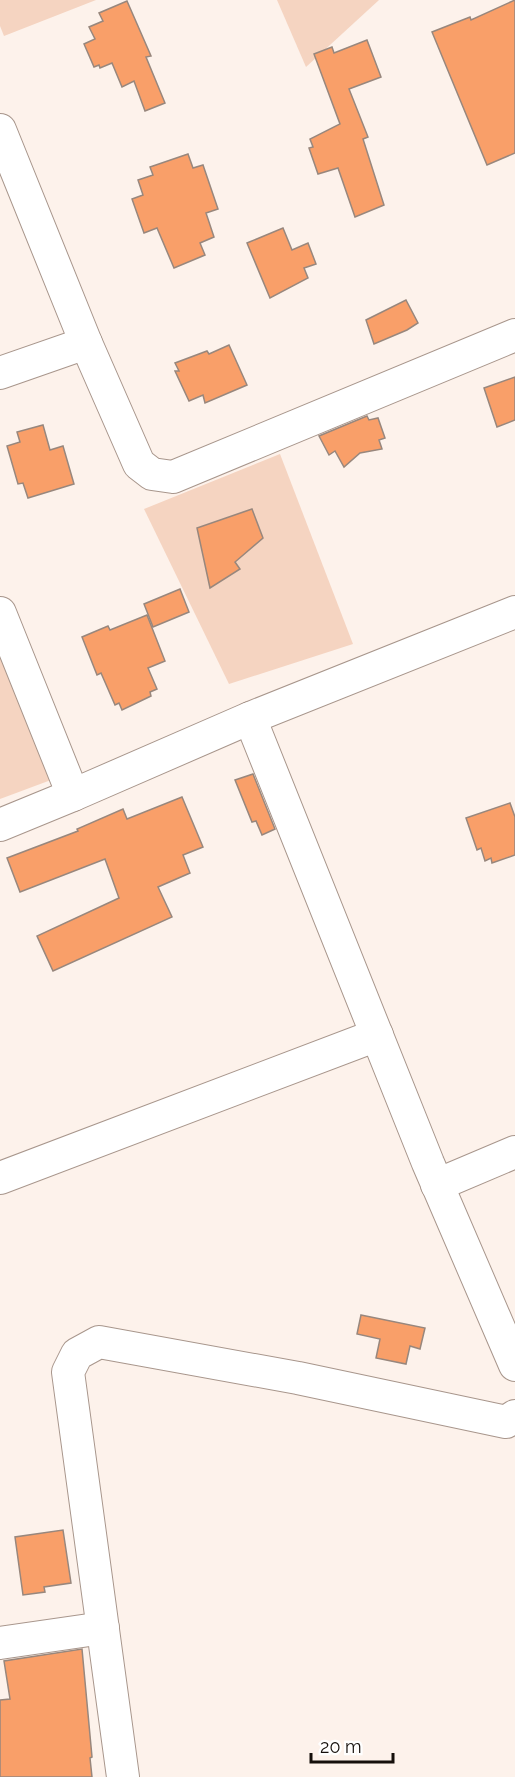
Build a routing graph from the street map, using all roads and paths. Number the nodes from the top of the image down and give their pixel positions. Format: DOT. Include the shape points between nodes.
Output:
graph roads {
  1 [pos="0,130"];
  2 [pos="515,335"];
  3 [pos="86,343"];
  4 [pos="0,374"];
  5 [pos="515,612"];
  6 [pos="0,613"];
  7 [pos="249,718"];
  8 [pos="73,795"];
  9 [pos="0,825"];
  10 [pos="376,1035"];
  11 [pos="515,1152"];
  12 [pos="0,1178"];
  13 [pos="437,1185"];
  14 [pos="515,1365"];
  15 [pos="515,1416"];
  16 [pos="103,1628"];
  17 [pos="0,1643"];
  18 [pos="123,1777"];
  1 -- 3 [label="street"];
  2 -- 3 [label="street" via="173,477 152,474 139,464"];
  3 -- 4 [label="street"];
  5 -- 7 [label="street"];
  6 -- 8 [label="street"];
  7 -- 8 [label="street"];
  7 -- 10 [label="street"];
  8 -- 9 [label="street"];
  10 -- 12 [label="street"];
  10 -- 13 [label="street"];
  11 -- 13 [label="street"];
  13 -- 14 [label="street"];
  15 -- 16 [label="street" via="506,1422 298,1378 99,1342 77,1354 68,1372"];
  16 -- 17 [label="street"];
  16 -- 18 [label="street"];
}
